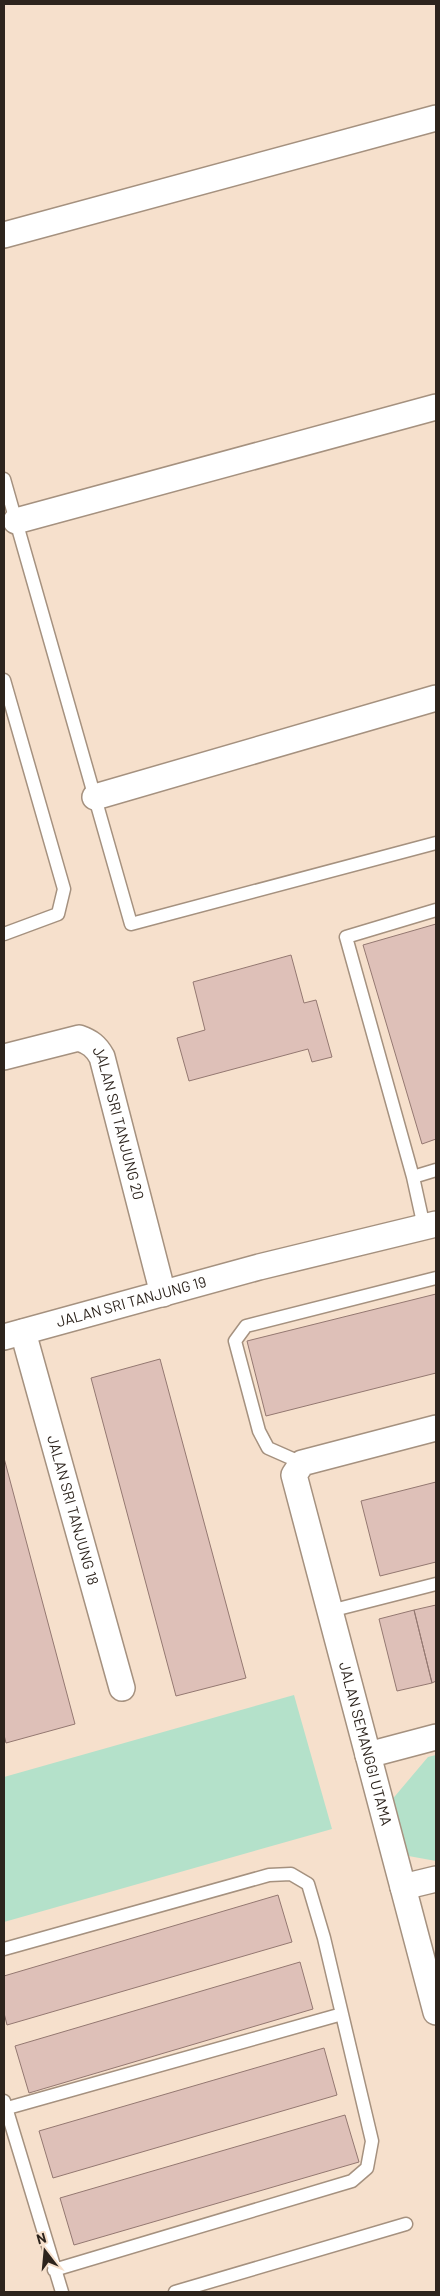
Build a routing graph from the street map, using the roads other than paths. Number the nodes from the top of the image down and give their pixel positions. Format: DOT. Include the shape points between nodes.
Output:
graph roads {
  1 [pos="436,118"];
  2 [pos="4,235"];
  3 [pos="436,407"];
  4 [pos="4,479"];
  5 [pos="16,521"];
  6 [pos="4,680"];
  7 [pos="436,698"];
  8 [pos="95,797"];
  9 [pos="436,843"];
  10 [pos="436,910"];
  11 [pos="4,934"];
  12 [pos="4,1057"];
  13 [pos="436,1170"];
  14 [pos="413,1177"];
  15 [pos="430,1226"];
  16 [pos="436,1278"];
  17 [pos="163,1294"];
  18 [pos="13,1334"];
  19 [pos="436,1428"];
  20 [pos="298,1469"];
  21 [pos="436,1584"];
  22 [pos="330,1611"];
  23 [pos="122,1688"];
  24 [pos="436,1737"];
  25 [pos="368,1755"];
  26 [pos="436,1879"];
  27 [pos="403,1887"];
  28 [pos="4,1949"];
  29 [pos="436,2012"];
  30 [pos="342,2014"];
  31 [pos="4,2106"];
  32 [pos="406,2224"];
  33 [pos="54,2270"];
  34 [pos="62,2292"];
  35 [pos="175,2292"];
  1 -- 2 [label="street"];
  3 -- 5 [label="street"];
  4 -- 5 [label="lane"];
  5 -- 8 [label="lane"];
  6 -- 11 [label="lane" via="64,889 58,914"];
  7 -- 8 [label="street"];
  8 -- 9 [label="lane" via="131,924"];
  10 -- 14 [label="lane" via="346,937"];
  12 -- 17 [label="street, JALAN SRI TANJUNG 20" via="78,1038 97,1048"];
  13 -- 14 [label="lane"];
  14 -- 15 [label="lane"];
  15 -- 17 [label="street, JALAN SRI TANJUNG 19"];
  16 -- 20 [label="lane" via="246,1326 235,1341 259,1431 268,1448"];
  17 -- 18 [label="street, JALAN SRI TANJUNG 19"];
  18 -- 23 [label="street, JALAN SRI TANJUNG 18"];
  19 -- 20 [label="street"];
  20 -- 22 [label="street, JALAN SEMANGGI UTAMA"];
  21 -- 22 [label="lane"];
  22 -- 25 [label="street, JALAN SEMANGGI UTAMA"];
  24 -- 25 [label="street"];
  25 -- 27 [label="street, JALAN SEMANGGI UTAMA"];
  26 -- 27 [label="street"];
  27 -- 29 [label="street, JALAN SEMANGGI UTAMA"];
  28 -- 30 [label="lane" via="269,1875 291,1874 308,1884"];
  30 -- 31 [label="lane"];
  30 -- 33 [label="lane" via="372,2141 367,2168 352,2181"];
  31 -- 33 [label="lane"];
  32 -- 35 [label="lane"];
  33 -- 34 [label="lane"];
}
